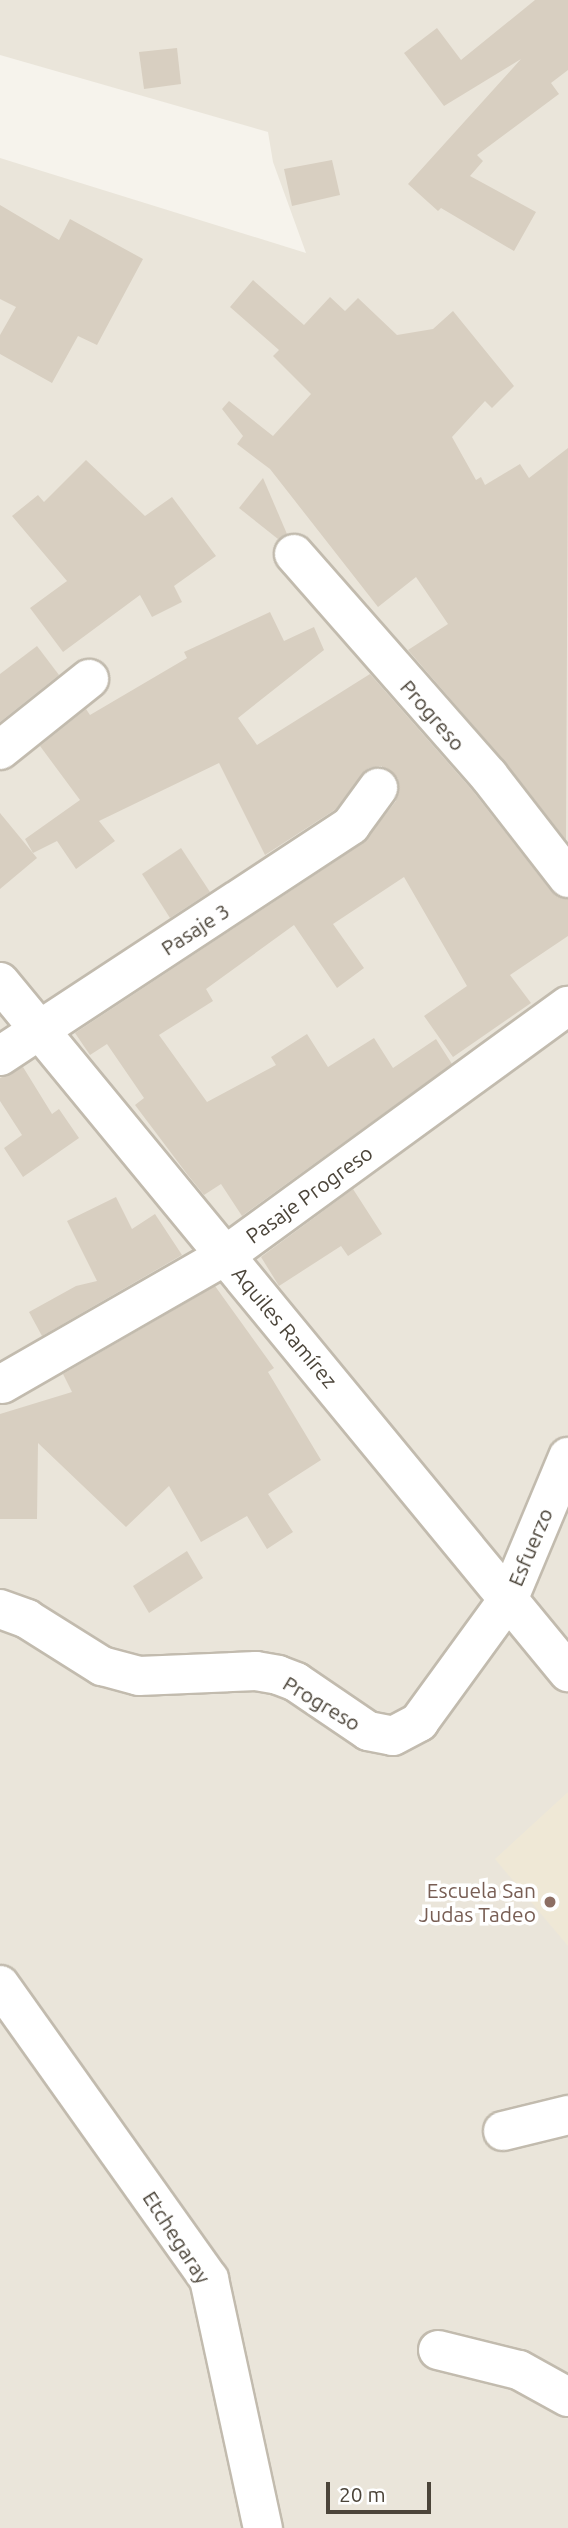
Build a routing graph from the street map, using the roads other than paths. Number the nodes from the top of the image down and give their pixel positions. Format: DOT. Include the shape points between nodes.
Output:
graph roads {
  1 [pos="294,554"];
  2 [pos="89,679"];
  3 [pos="0,750"];
  4 [pos="378,788"];
  5 [pos="568,878"];
  6 [pos="0,982"];
  7 [pos="568,1006"];
  8 [pos="40,1031"];
  9 [pos="0,1056"];
  10 [pos="226,1255"];
  11 [pos="2,1384"];
  12 [pos="568,1457"];
  13 [pos="509,1598"];
  14 [pos="0,1609"];
  15 [pos="568,1672"];
  16 [pos="0,1985"];
  17 [pos="568,2115"];
  18 [pos="503,2131"];
  19 [pos="438,2350"];
  20 [pos="568,2397"];
  21 [pos="263,2528"];
  1 -- 5 [label="street, Progreso" via="489,776"];
  2 -- 3 [label="street"];
  4 -- 8 [label="street, Pasaje 3" via="351,825"];
  6 -- 8 [label="street, Aquiles Ramírez"];
  7 -- 10 [label="street, Pasaje Progreso"];
  8 -- 9 [label="street, Pasaje 3"];
  8 -- 10 [label="street, Aquiles Ramírez"];
  10 -- 11 [label="street, Pasaje Progreso"];
  10 -- 13 [label="street, Aquiles Ramírez"];
  12 -- 13 [label="street, Esfuerzo"];
  13 -- 14 [label="street, Progreso" via="419,1722 393,1736 368,1731 296,1682 278,1675 257,1671 139,1676 102,1666 27,1619"];
  13 -- 15 [label="street, Aquiles Ramírez"];
  16 -- 21 [label="street, Etchegaray" via="209,2279"];
  17 -- 18 [label="street"];
  19 -- 20 [label="street" via="519,2370"];
}
